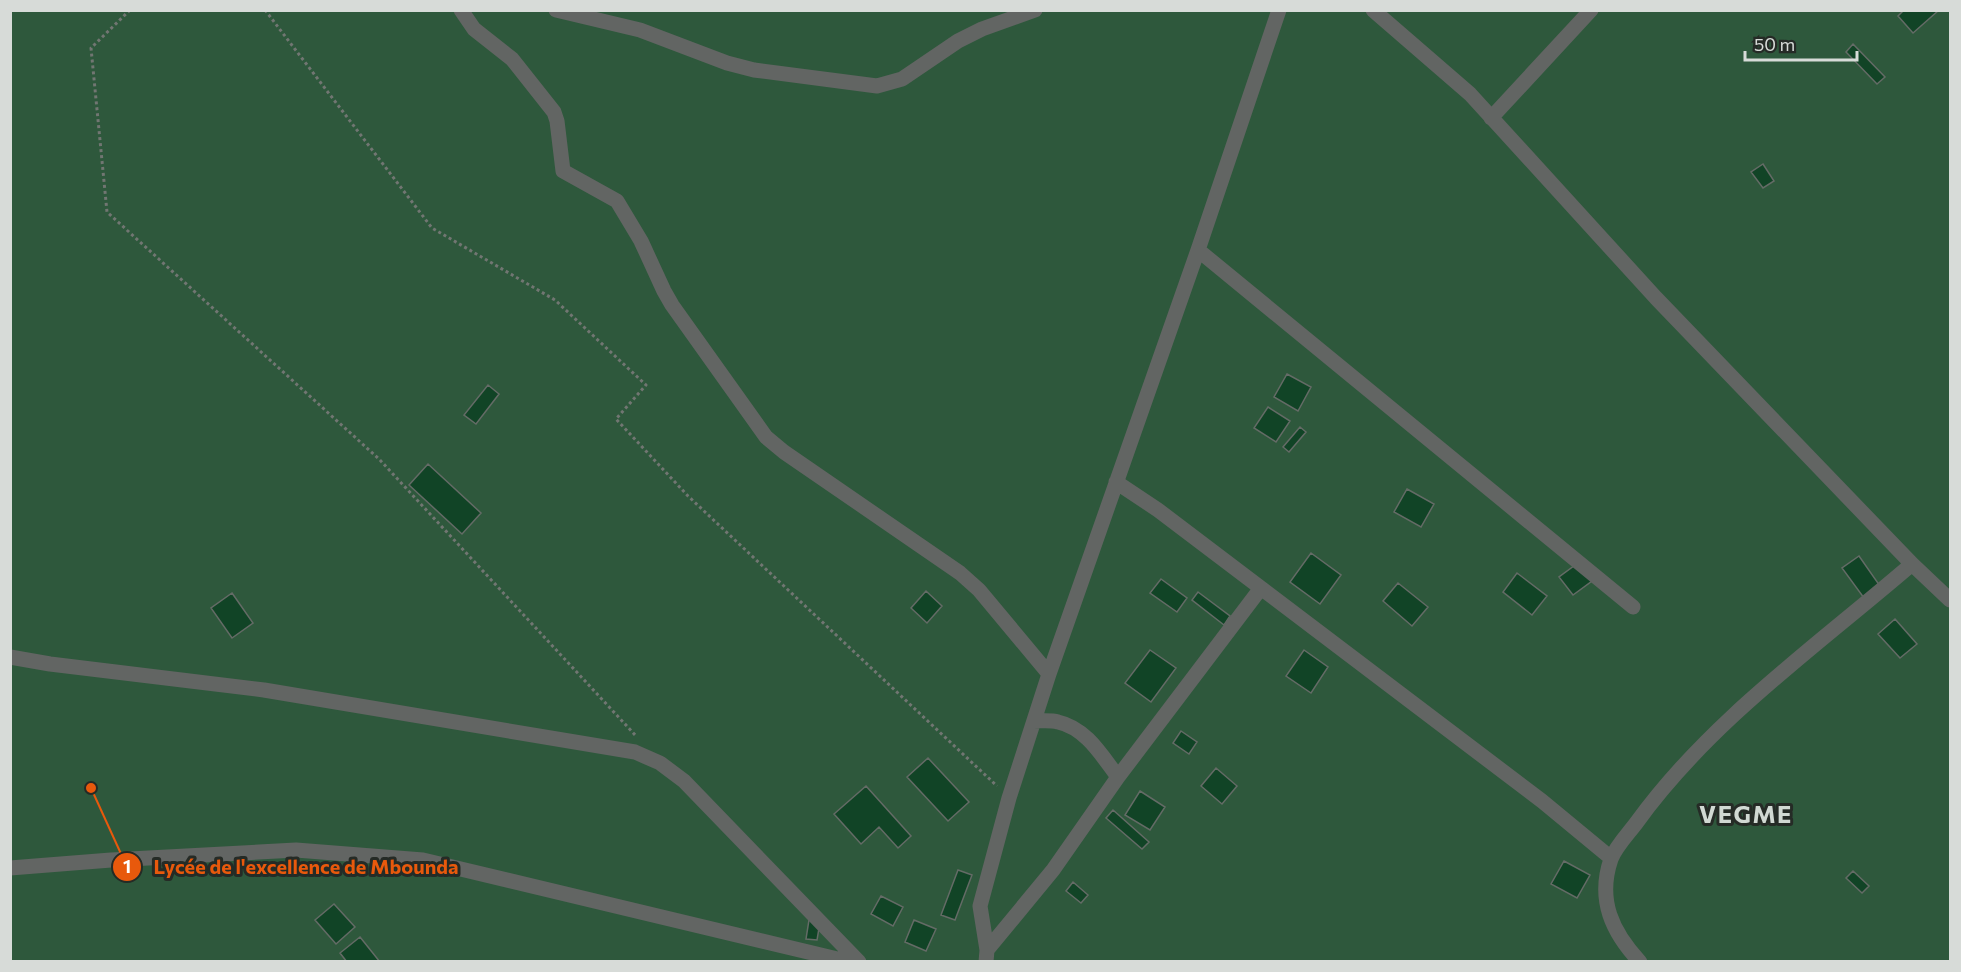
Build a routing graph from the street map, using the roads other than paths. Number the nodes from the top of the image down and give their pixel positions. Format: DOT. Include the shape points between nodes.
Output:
graph roads {
  1 [pos="461,10"];
  2 [pos="556,10"];
  3 [pos="1035,10"];
  4 [pos="1280,10"];
  5 [pos="1372,10"];
  6 [pos="1591,10"];
  7 [pos="1491,118"];
  8 [pos="1198,250"];
  9 [pos="1116,482"];
  10 [pos="1912,564"];
  11 [pos="1261,588"];
  12 [pos="1950,600"];
  13 [pos="1633,607"];
  14 [pos="10,657"];
  15 [pos="1050,674"];
  16 [pos="1034,721"];
  17 [pos="1118,777"];
  18 [pos="1611,858"];
  19 [pos="10,868"];
  20 [pos="987,956"];
  21 [pos="850,962"];
  22 [pos="859,962"];
  23 [pos="1640,962"];
  1 -- 15 [label="street" via="474,29 512,59 554,112 563,171 617,201 668,298 766,437 960,573"];
  2 -- 3 [label="street" via="640,30 754,70 878,86 902,80 982,29"];
  4 -- 8 [label="street"];
  5 -- 7 [label="street" via="1470,94"];
  6 -- 7 [label="street"];
  7 -- 10 [label="street" via="1656,298"];
  8 -- 9 [label="street"];
  8 -- 13 [label="street"];
  9 -- 11 [label="street"];
  9 -- 15 [label="street"];
  10 -- 12 [label="street"];
  10 -- 18 [label="street" via="1737,712 1652,802"];
  11 -- 17 [label="street"];
  11 -- 18 [label="street"];
  14 -- 22 [label="street" via="264,690 635,752 660,763 684,781"];
  15 -- 16 [label="street"];
  16 -- 17 [label="street" via="1057,721 1084,734"];
  16 -- 20 [label="street" via="980,906"];
  17 -- 20 [label="street"];
  18 -- 23 [label="street" via="1606,905 1625,946"];
  19 -- 21 [label="street" via="296,850 423,860"];
}
